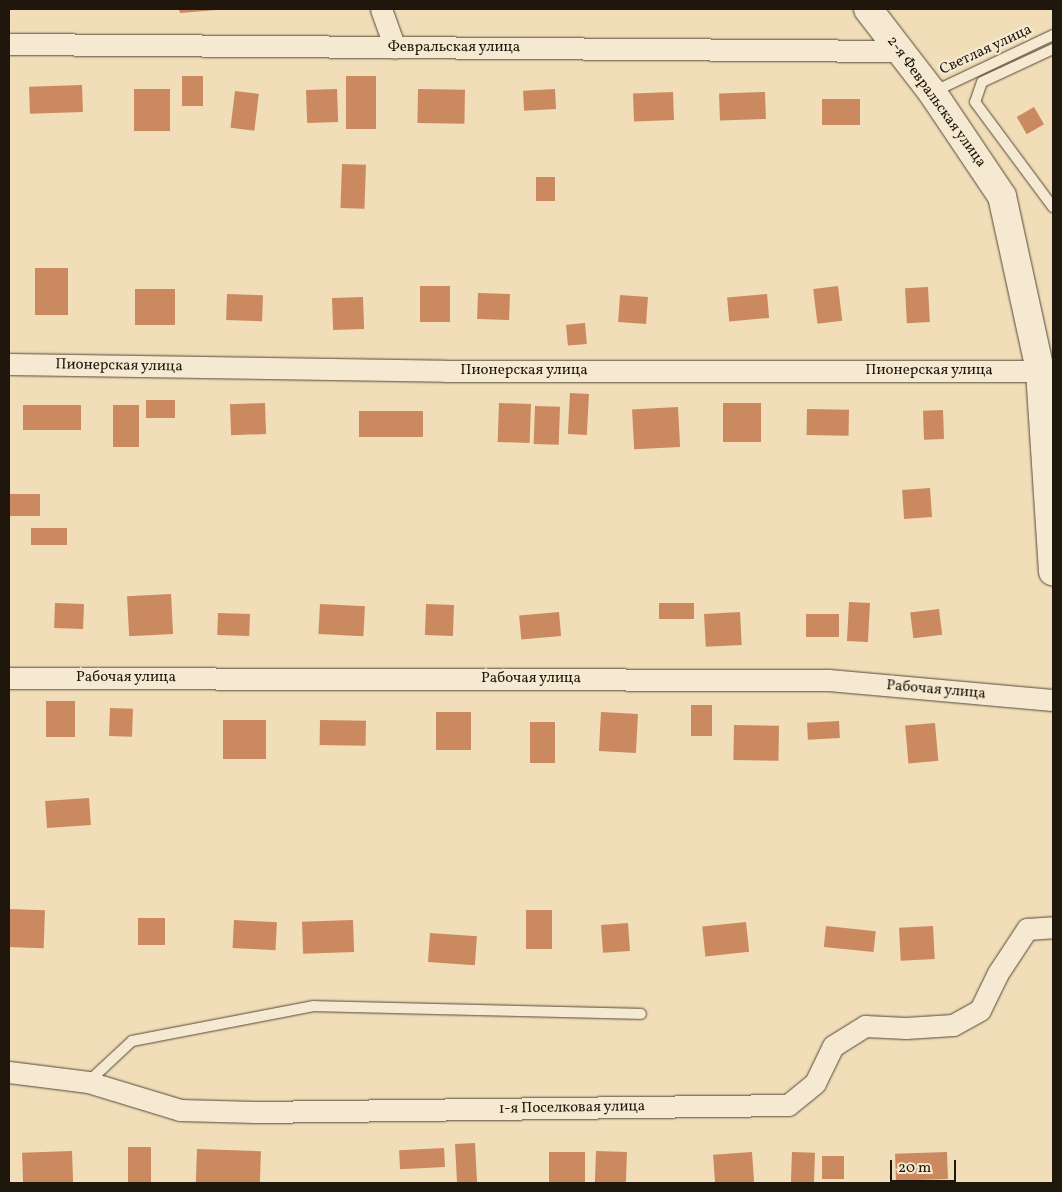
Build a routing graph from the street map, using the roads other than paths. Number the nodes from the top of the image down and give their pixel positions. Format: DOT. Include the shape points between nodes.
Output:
graph roads {
  1 [pos="381,9"];
  2 [pos="868,9"];
  3 [pos="1053,35"];
  4 [pos="9,44"];
  5 [pos="396,48"];
  6 [pos="1053,49"];
  7 [pos="900,50"];
  8 [pos="932,92"];
  9 [pos="1053,207"];
  10 [pos="9,364"];
  11 [pos="1040,371"];
  12 [pos="1050,460"];
  13 [pos="1053,572"];
  14 [pos="9,678"];
  15 [pos="1053,700"];
  16 [pos="1053,927"];
  17 [pos="642,1014"];
  18 [pos="9,1072"];
  19 [pos="88,1082"];
  1 -- 5 [label="street"];
  2 -- 7 [label="street, 2-я Февральская улица"];
  3 -- 8 [label="lane, Светлая улица"];
  4 -- 5 [label="street, Февральская улица"];
  5 -- 7 [label="street, Февральская улица"];
  6 -- 9 [label="lane" via="982,82 975,102"];
  7 -- 8 [label="street, 2-я Февральская улица"];
  8 -- 11 [label="street, 2-я Февральская улица" via="1002,196"];
  10 -- 11 [label="street, Пионерская улица" via="445,372"];
  11 -- 12 [label="street"];
  12 -- 13 [label="street"];
  14 -- 15 [label="street, Рабочая улица" via="828,680"];
  16 -- 19 [label="street, 1-я Поселковая улица" via="1027,929 998,973 980,1010 954,1025 865,1026 833,1046 814,1082 788,1105 255,1112 180,1110"];
  17 -- 19 [label="lane" via="314,1006 132,1041"];
  18 -- 19 [label="street, 1-я Поселковая улица"];
}
